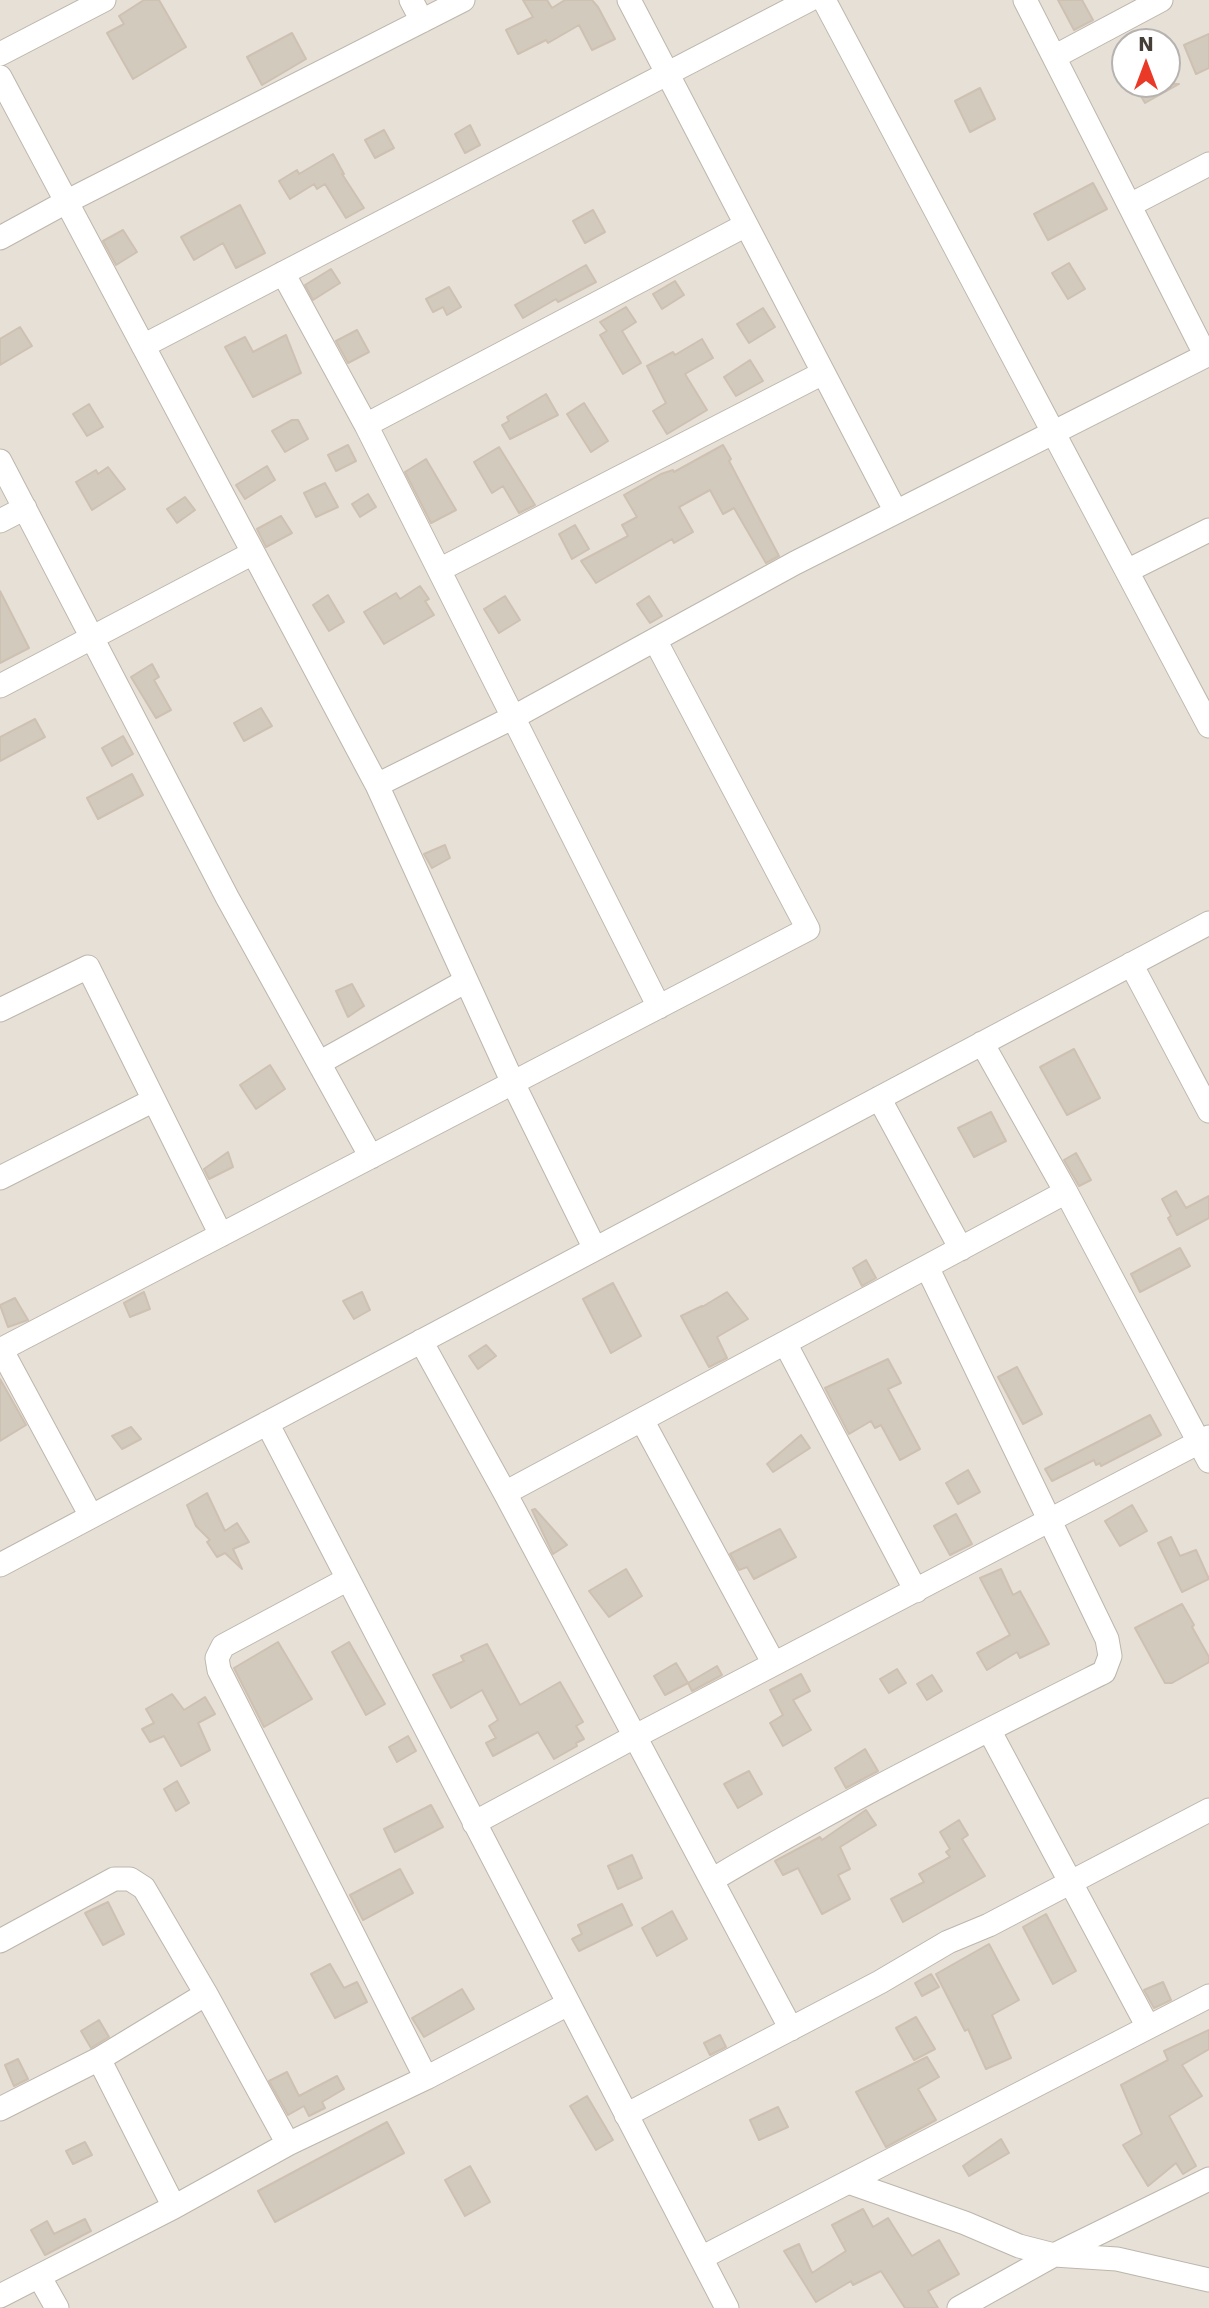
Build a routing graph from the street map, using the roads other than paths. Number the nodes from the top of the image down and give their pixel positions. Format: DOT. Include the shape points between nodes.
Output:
graph roads {
  1 [pos="104,0"];
  2 [pos="411,0"];
  3 [pos="463,0"];
  4 [pos="629,0"];
  5 [pos="809,0"];
  6 [pos="824,0"];
  7 [pos="1025,0"];
  8 [pos="1161,0"];
  9 [pos="422,21"];
  10 [pos="0,54"];
  11 [pos="1054,57"];
  12 [pos="667,74"];
  13 [pos="0,77"];
  14 [pos="1209,164"];
  15 [pos="66,202"];
  16 [pos="1130,205"];
  17 [pos="746,225"];
  18 [pos="0,238"];
  19 [pos="283,273"];
  20 [pos="143,346"];
  21 [pos="1208,355"];
  22 [pos="823,373"];
  23 [pos="366,425"];
  24 [pos="1054,432"];
  25 [pos="0,461"];
  26 [pos="24,508"];
  27 [pos="895,512"];
  28 [pos="0,521"];
  29 [pos="1209,530"];
  30 [pos="253,553"];
  31 [pos="439,570"];
  32 [pos="1127,571"];
  33 [pos="91,636"];
  34 [pos="654,640"];
  35 [pos="0,686"];
  36 [pos="514,717"];
  37 [pos="1209,726"];
  38 [pos="377,785"];
  39 [pos="1209,923"];
  40 [pos="1131,964"];
  41 [pos="467,981"];
  42 [pos="659,1007"];
  43 [pos="0,1010"];
  44 [pos="982,1044"];
  45 [pos="319,1063"];
  46 [pos="513,1083"];
  47 [pos="879,1098"];
  48 [pos="155,1100"];
  49 [pos="1209,1111"];
  50 [pos="371,1157"];
  51 [pos="0,1178"];
  52 [pos="1066,1192"];
  53 [pos="221,1235"];
  54 [pos="595,1248"];
  55 [pos="961,1249"];
  56 [pos="928,1267"];
  57 [pos="421,1341"];
  58 [pos="785,1343"];
  59 [pos="1,1350"];
  60 [pos="642,1420"];
  61 [pos="267,1423"];
  62 [pos="1206,1447"];
  63 [pos="505,1493"];
  64 [pos="91,1516"];
  65 [pos="1050,1520"];
  66 [pos="0,1564"];
  67 [pos="348,1579"];
  68 [pos="916,1591"];
  69 [pos="774,1664"];
  70 [pos="989,1730"];
  71 [pos="634,1737"];
  72 [pos="1209,1810"];
  73 [pos="474,1823"];
  74 [pos="712,1880"];
  75 [pos="1070,1882"];
  76 [pos="0,1941"];
  77 [pos="206,1994"];
  78 [pos="1209,1996"];
  79 [pos="568,2004"];
  80 [pos="1148,2027"];
  81 [pos="791,2029"];
  82 [pos="99,2059"];
  83 [pos="426,2078"];
  84 [pos="0,2109"];
  85 [pos="626,2115"];
  86 [pos="288,2144"];
  87 [pos="1209,2179"];
  88 [pos="848,2182"];
  89 [pos="174,2207"];
  90 [pos="1054,2255"];
  91 [pos="701,2258"];
  92 [pos="39,2276"];
  93 [pos="1209,2280"];
  94 [pos="0,2296"];
  95 [pos="57,2308"];
  96 [pos="727,2308"];
  97 [pos="959,2308"];
  1 -- 10 [label="street"];
  2 -- 9 [label="street"];
  3 -- 9 [label="street"];
  4 -- 12 [label="street"];
  5 -- 12 [label="street"];
  6 -- 24 [label="street"];
  7 -- 11 [label="street"];
  8 -- 11 [label="street"];
  9 -- 15 [label="street"];
  11 -- 16 [label="street"];
  12 -- 17 [label="street"];
  12 -- 19 [label="street"];
  13 -- 15 [label="street"];
  14 -- 16 [label="street"];
  15 -- 18 [label="street"];
  15 -- 20 [label="street"];
  16 -- 21 [label="street"];
  17 -- 22 [label="street"];
  17 -- 23 [label="street"];
  19 -- 20 [label="street"];
  19 -- 23 [label="street"];
  20 -- 30 [label="street"];
  21 -- 24 [label="street"];
  22 -- 27 [label="street"];
  22 -- 31 [label="street"];
  23 -- 31 [label="street"];
  24 -- 27 [label="street"];
  24 -- 32 [label="street"];
  25 -- 26 [label="street"];
  26 -- 28 [label="street"];
  26 -- 33 [label="street"];
  27 -- 34 [label="street"];
  29 -- 32 [label="street"];
  30 -- 33 [label="street"];
  30 -- 38 [label="street"];
  31 -- 36 [label="street"];
  32 -- 37 [label="street"];
  33 -- 35 [label="street"];
  33 -- 45 [label="street"];
  34 -- 36 [label="street"];
  34 -- 42 [label="street" via="808,929"];
  36 -- 38 [label="street"];
  36 -- 42 [label="street"];
  38 -- 41 [label="street"];
  39 -- 40 [label="street"];
  40 -- 44 [label="street"];
  40 -- 49 [label="street"];
  41 -- 45 [label="street"];
  41 -- 46 [label="street"];
  42 -- 46 [label="street"];
  43 -- 48 [label="street" via="88,967"];
  44 -- 47 [label="street"];
  44 -- 52 [label="street"];
  45 -- 50 [label="street"];
  46 -- 50 [label="street"];
  46 -- 54 [label="street"];
  47 -- 54 [label="street"];
  47 -- 55 [label="street"];
  48 -- 51 [label="street"];
  48 -- 53 [label="street"];
  50 -- 53 [label="street"];
  52 -- 55 [label="street"];
  52 -- 62 [label="street"];
  53 -- 59 [label="street"];
  54 -- 57 [label="street"];
  55 -- 56 [label="street"];
  56 -- 58 [label="street"];
  56 -- 65 [label="street"];
  57 -- 61 [label="street"];
  57 -- 63 [label="street"];
  58 -- 60 [label="street"];
  58 -- 68 [label="street"];
  59 -- 64 [label="street"];
  60 -- 63 [label="street"];
  60 -- 69 [label="street"];
  61 -- 64 [label="street"];
  61 -- 67 [label="street"];
  62 -- 65 [label="street"];
  63 -- 71 [label="street"];
  64 -- 66 [label="street"];
  65 -- 68 [label="street"];
  65 -- 70 [label="street" via="1107,1639 1110,1656 1104,1672"];
  67 -- 73 [label="street"];
  67 -- 83 [label="street" via="223,1646 217,1658 219,1670"];
  68 -- 69 [label="street"];
  69 -- 71 [label="street"];
  70 -- 74 [label="street"];
  70 -- 75 [label="street"];
  71 -- 73 [label="street"];
  71 -- 74 [label="street"];
  72 -- 75 [label="street"];
  73 -- 79 [label="street"];
  74 -- 81 [label="street"];
  75 -- 80 [label="street"];
  75 -- 81 [label="street" via="947,1942"];
  76 -- 77 [label="street" via="114,1879 130,1879 144,1888"];
  77 -- 82 [label="street"];
  77 -- 86 [label="street"];
  78 -- 80 [label="street"];
  79 -- 83 [label="street"];
  79 -- 85 [label="street"];
  80 -- 88 [label="street"];
  81 -- 85 [label="street"];
  82 -- 84 [label="street"];
  82 -- 89 [label="street"];
  83 -- 86 [label="street"];
  85 -- 91 [label="street"];
  86 -- 89 [label="street"];
  87 -- 90 [label="street"];
  88 -- 90 [label="street"];
  88 -- 91 [label="street"];
  89 -- 92 [label="street"];
  90 -- 93 [label="street" via="1117,2259"];
  90 -- 97 [label="street"];
  91 -- 96 [label="street"];
  92 -- 94 [label="street"];
  92 -- 95 [label="street"];
}
